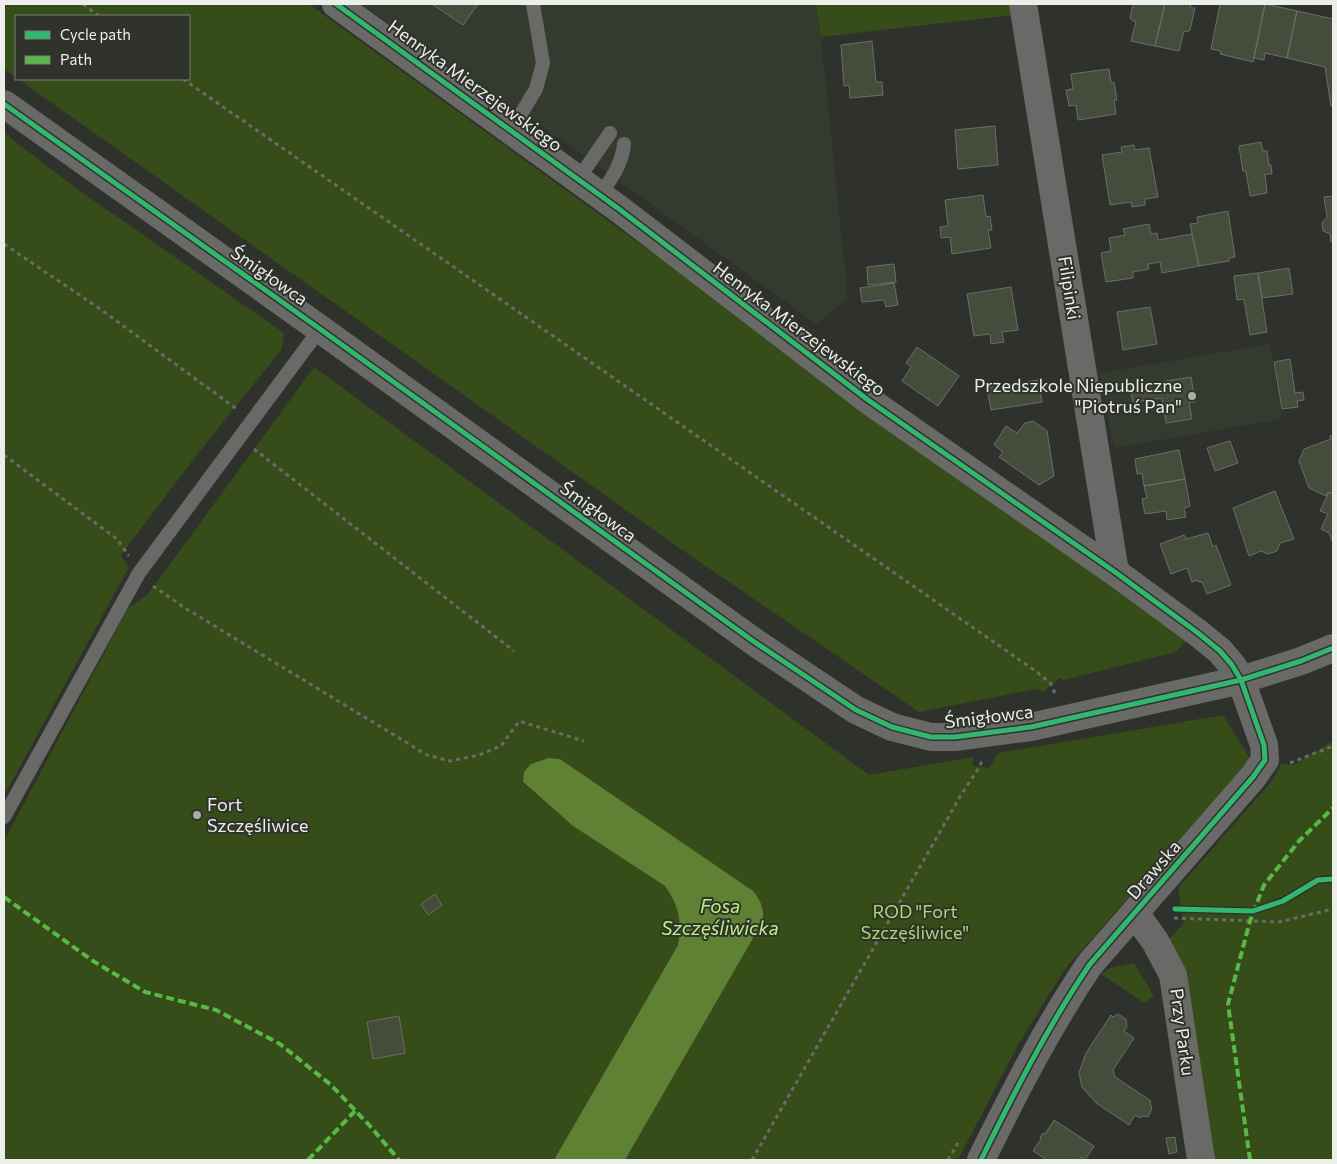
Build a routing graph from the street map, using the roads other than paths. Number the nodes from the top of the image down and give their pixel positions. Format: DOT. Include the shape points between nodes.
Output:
graph roads {
  1 [pos="336,4"];
  2 [pos="534,4"];
  3 [pos="1023,4"];
  4 [pos="4,104"];
  5 [pos="512,129"];
  6 [pos="610,133"];
  7 [pos="624,144"];
  8 [pos="579,178"];
  9 [pos="604,198"];
  10 [pos="320,328"];
  11 [pos="1116,572"];
  12 [pos="1333,648"];
  13 [pos="1241,680"];
  14 [pos="4,817"];
  15 [pos="1135,913"];
  16 [pos="981,1160"];
  17 [pos="1201,1160"];
  1 -- 5 [label="street, Henryka Mierzejewskiego"];
  2 -- 5 [label="lane" via="543,63 536,90"];
  3 -- 11 [label="street, Filipinki"];
  4 -- 10 [label="street, Śmigłowca"];
  5 -- 8 [label="street, Henryka Mierzejewskiego"];
  6 -- 8 [label="lane"];
  7 -- 9 [label="lane" via="623,155"];
  8 -- 9 [label="street, Henryka Mierzejewskiego"];
  9 -- 11 [label="street, Henryka Mierzejewskiego" via="868,400"];
  10 -- 13 [label="street, Śmigłowca" via="753,641 856,710 892,727 931,737 981,734 1031,727"];
  10 -- 14 [label="lane" via="139,573"];
  11 -- 13 [label="street, Henryka Mierzejewskiego" via="1220,651"];
  12 -- 13 [label="street"];
  13 -- 15 [label="street, Drawska" via="1264,745 1264,760 1253,777"];
  15 -- 16 [label="street, Drawska" via="1090,964 1068,997"];
  15 -- 17 [label="street, Przy Parku" via="1156,941 1173,975"];
}
